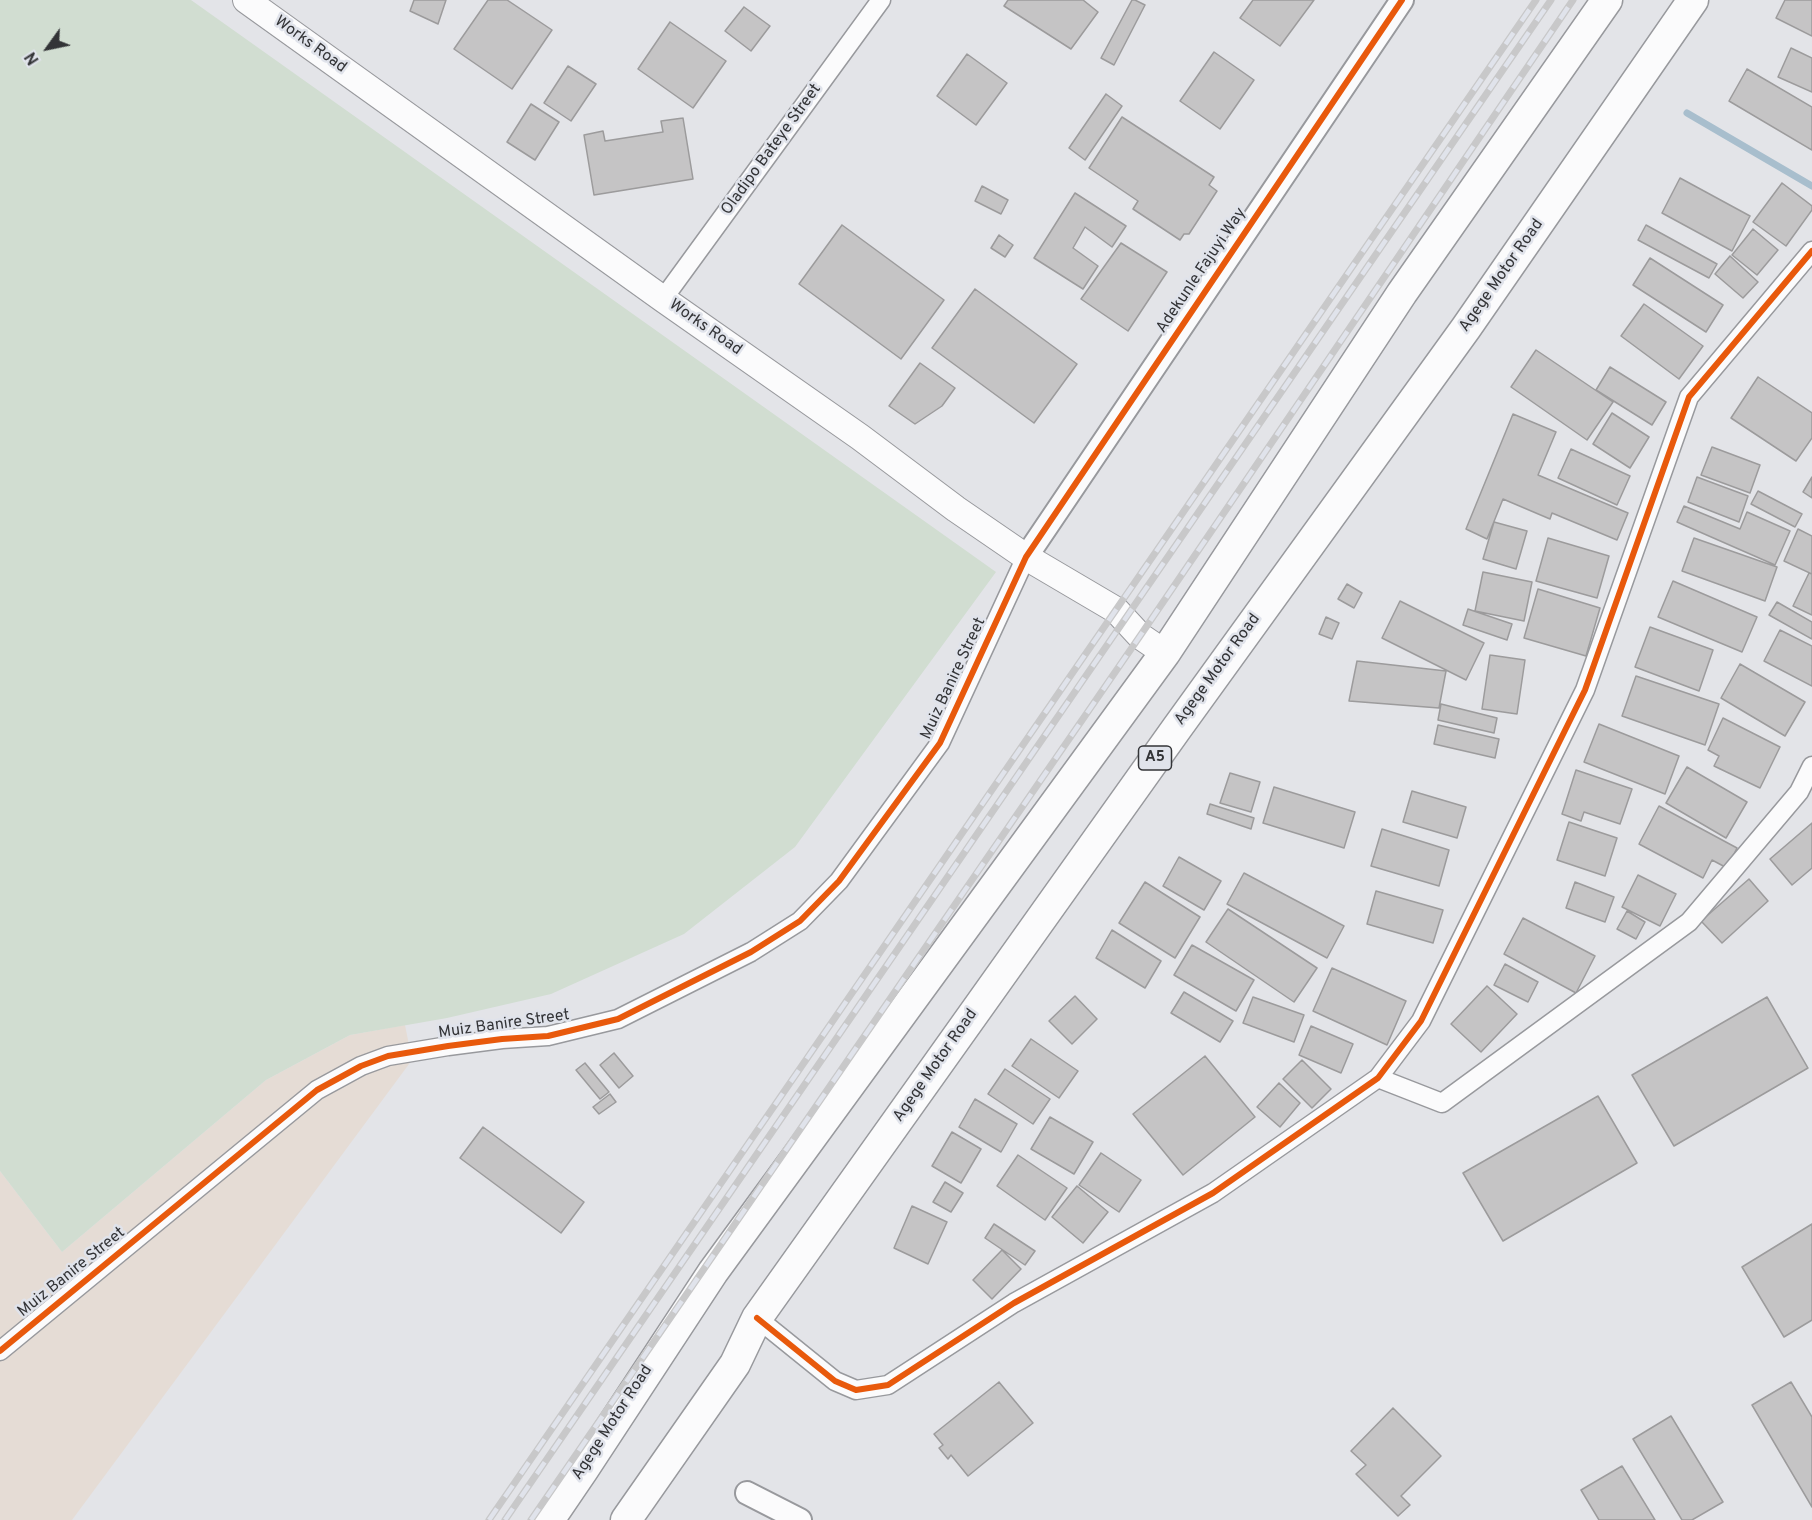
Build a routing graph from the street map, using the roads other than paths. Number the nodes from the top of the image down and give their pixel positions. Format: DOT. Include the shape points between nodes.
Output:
graph roads {
  1 [pos="246,0"];
  2 [pos="881,0"];
  3 [pos="1402,0"];
  4 [pos="1607,0"];
  5 [pos="1693,0"];
  6 [pos="1812,251"];
  7 [pos="663,299"];
  8 [pos="1026,557"];
  9 [pos="1165,653"];
  10 [pos="1812,766"];
  11 [pos="1378,1078"];
  12 [pos="757,1318"];
  13 [pos="0,1351"];
  14 [pos="747,1493"];
  15 [pos="549,1520"];
  16 [pos="626,1520"];
  17 [pos="800,1520"];
  1 -- 7 [label="main road, Works Road"];
  2 -- 7 [label="street, Oladipo Bateye Street"];
  3 -- 8 [label="street, Adekunle Fajuyi Way"];
  4 -- 9 [label="highway, Agege Motor Road" via="1402,293"];
  5 -- 12 [label="highway, Agege Motor Road / A5" via="1466,328"];
  6 -- 11 [label="street" via="1689,397 1585,690 1421,1021"];
  7 -- 8 [label="main road, Works Road"];
  8 -- 9 [label="main road, Works Road" via="1116,610 1140,636"];
  8 -- 13 [label="street, Muiz Banire Street" via="940,743 839,881 800,921 751,952 618,1019 548,1036 388,1056 352,1071 317,1090"];
  9 -- 15 [label="highway, Agege Motor Road" via="713,1272"];
  10 -- 11 [label="street" via="1799,792 1689,922 1442,1103"];
  11 -- 12 [label="street" via="1213,1193 1014,1303 888,1385 856,1390 835,1381"];
  12 -- 16 [label="highway, Agege Motor Road / A5" via="735,1364"];
  14 -- 17 [label="street"];
}
